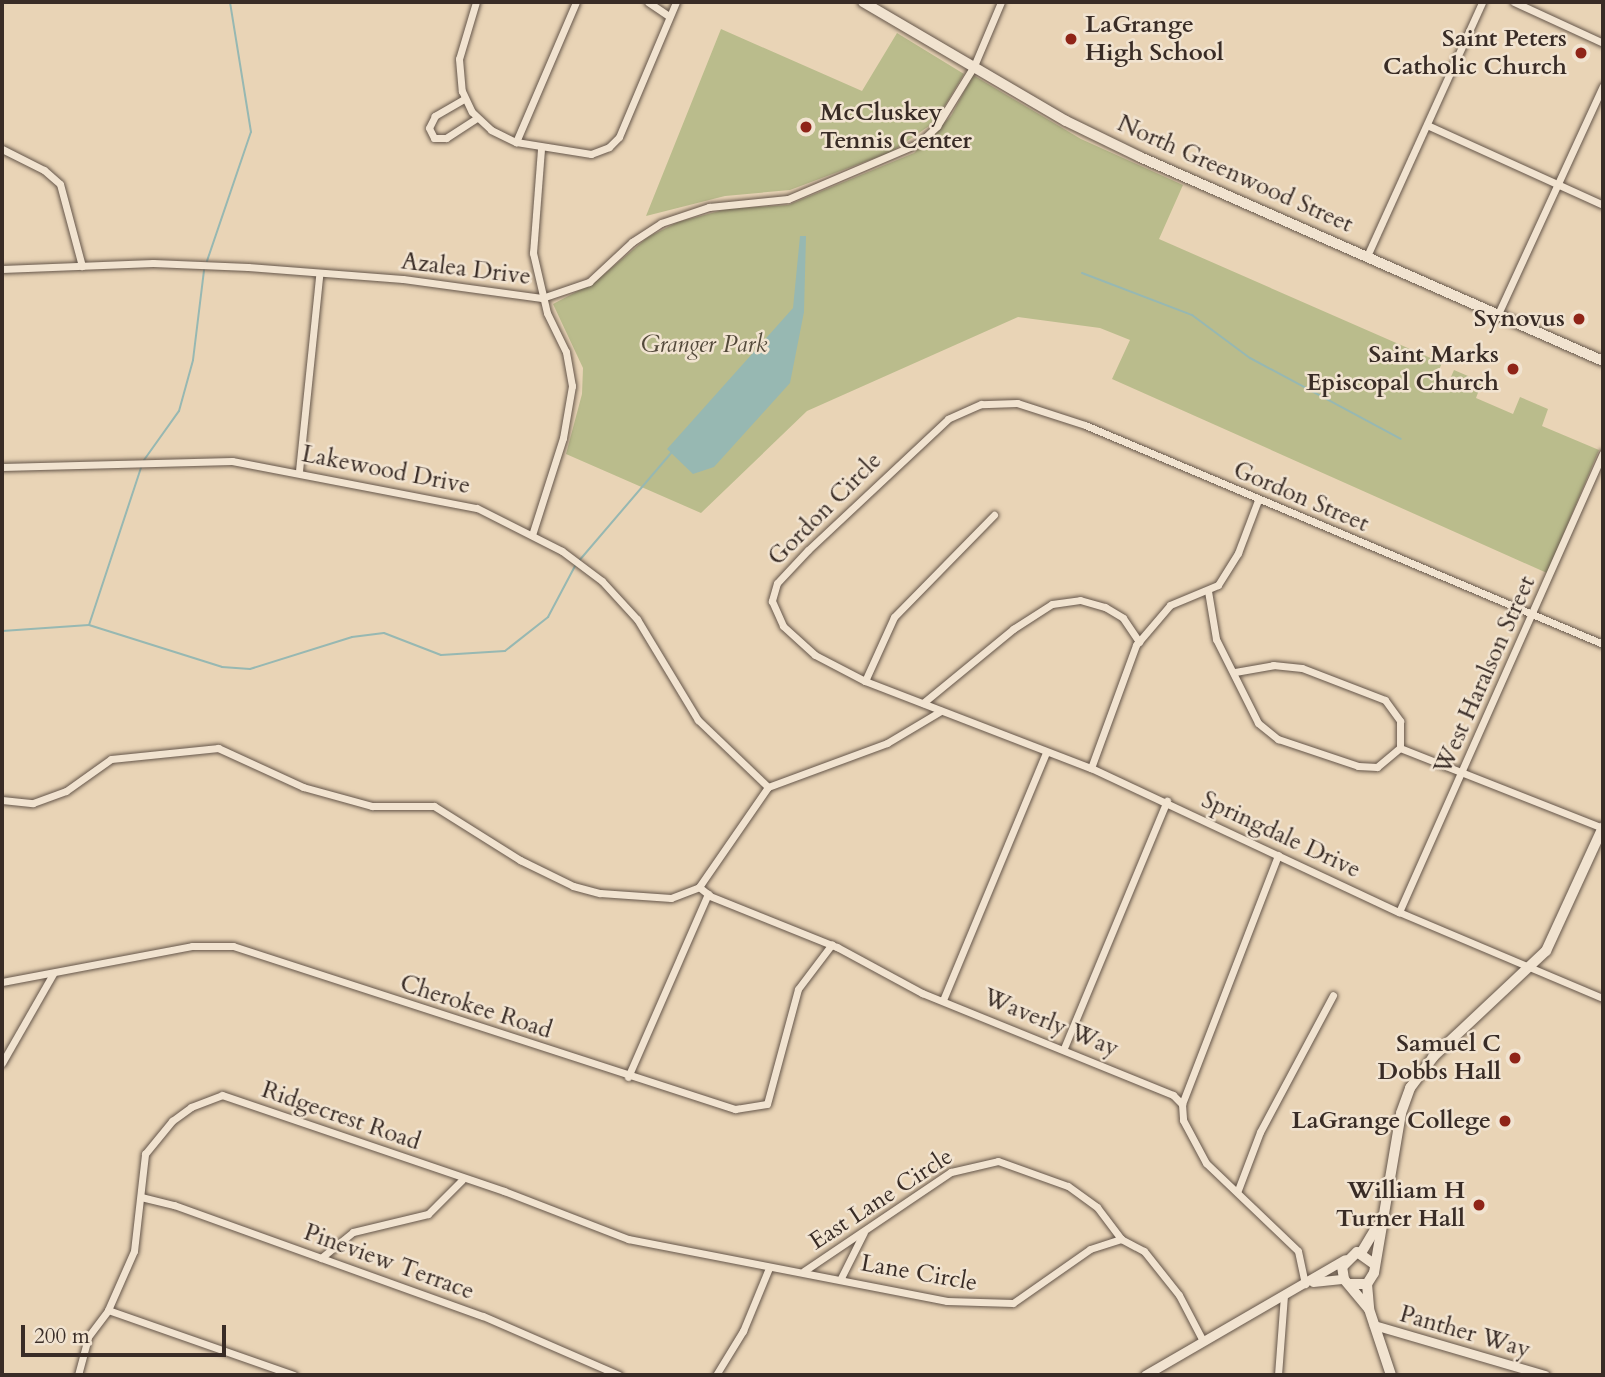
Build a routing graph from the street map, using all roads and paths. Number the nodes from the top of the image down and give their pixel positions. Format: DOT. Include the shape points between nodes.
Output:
graph roads {
  1 [pos="476,2"];
  2 [pos="576,2"];
  3 [pos="648,2"];
  4 [pos="676,2"];
  5 [pos="863,2"];
  6 [pos="1001,2"];
  7 [pos="1485,2"];
  8 [pos="1514,2"];
  9 [pos="669,16"];
  10 [pos="1603,43"];
  11 [pos="974,66"];
  12 [pos="1603,86"];
  13 [pos="464,99"];
  14 [pos="477,118"];
  15 [pos="1427,125"];
  16 [pos="516,142"];
  17 [pos="541,148"];
  18 [pos="2,149"];
  19 [pos="1559,185"];
  20 [pos="1603,205"];
  21 [pos="1367,256"];
  22 [pos="82,266"];
  23 [pos="2,269"];
  24 [pos="319,276"];
  25 [pos="542,298"];
  26 [pos="1498,314"];
  27 [pos="1603,361"];
  28 [pos="981,404"];
  29 [pos="1603,453"];
  30 [pos="2,467"];
  31 [pos="299,471"];
  32 [pos="1258,500"];
  33 [pos="994,515"];
  34 [pos="532,535"];
  35 [pos="1208,591"];
  36 [pos="1532,615"];
  37 [pos="1139,642"];
  38 [pos="1603,644"];
  39 [pos="1235,672"];
  40 [pos="865,681"];
  41 [pos="923,703"];
  42 [pos="941,711"];
  43 [pos="1400,748"];
  44 [pos="1046,753"];
  45 [pos="1091,768"];
  46 [pos="1464,772"];
  47 [pos="768,787"];
  48 [pos="2,800"];
  49 [pos="1167,801"];
  50 [pos="1603,828"];
  51 [pos="1278,855"];
  52 [pos="699,887"];
  53 [pos="708,894"];
  54 [pos="1399,912"];
  55 [pos="832,944"];
  56 [pos="1528,967"];
  57 [pos="53,974"];
  58 [pos="2,982"];
  59 [pos="1333,995"];
  60 [pos="1603,998"];
  61 [pos="943,1000"];
  62 [pos="1064,1048"];
  63 [pos="2,1063"];
  64 [pos="628,1077"];
  65 [pos="1182,1104"];
  66 [pos="462,1180"];
  67 [pos="1238,1190"];
  68 [pos="141,1197"];
  69 [pos="1382,1213"];
  70 [pos="865,1230"];
  71 [pos="1121,1239"];
  72 [pos="1361,1253"];
  73 [pos="321,1258"];
  74 [pos="1345,1259"];
  75 [pos="1374,1264"];
  76 [pos="769,1268"];
  77 [pos="803,1272"];
  78 [pos="841,1278"];
  79 [pos="1347,1281"];
  80 [pos="1308,1283"];
  81 [pos="1367,1284"];
  82 [pos="1284,1296"];
  83 [pos="1369,1309"];
  84 [pos="108,1310"];
  85 [pos="1374,1325"];
  86 [pos="1203,1341"];
  87 [pos="78,1375"];
  88 [pos="294,1375"];
  89 [pos="619,1375"];
  90 [pos="716,1375"];
  91 [pos="1145,1375"];
  92 [pos="1278,1375"];
  93 [pos="1391,1375"];
  94 [pos="1545,1375"];
  1 -- 13 [label="street" via="459,58"];
  2 -- 16 [label="street"];
  3 -- 9 [label="street"];
  4 -- 9 [label="street"];
  5 -- 11 [label="main road, North Greenwood Street"];
  6 -- 11 [label="street, Azalea Drive"];
  7 -- 15 [label="street"];
  8 -- 10 [label="street"];
  9 -- 17 [label="street" via="613,144 591,154"];
  11 -- 21 [label="main road, North Greenwood Street" via="1066,121 1140,157"];
  11 -- 25 [label="street, Azalea Drive" via="937,126 907,150 788,199 709,207 660,223 589,282"];
  12 -- 19 [label="street"];
  13 -- 14 [label="street"];
  13 -- 14 [label="street" via="435,116 429,128 434,138 453,135"];
  14 -- 16 [label="street"];
  15 -- 19 [label="street"];
  15 -- 21 [label="street"];
  16 -- 17 [label="street"];
  17 -- 25 [label="street" via="533,229"];
  18 -- 22 [label="street" via="44,170 60,184"];
  19 -- 20 [label="street"];
  19 -- 26 [label="street"];
  21 -- 26 [label="main road, North Greenwood Street"];
  22 -- 23 [label="street, Azalea Drive"];
  22 -- 24 [label="street, Azalea Drive" via="235,267"];
  24 -- 25 [label="street, Azalea Drive" via="402,279"];
  24 -- 31 [label="street"];
  25 -- 34 [label="street" via="566,352 572,386 562,438"];
  26 -- 27 [label="main road, North Greenwood Street"];
  28 -- 32 [label="street, Gordon Street" via="1017,403 1085,425"];
  28 -- 40 [label="street, Gordon Circle" via="948,419 777,583 772,601 783,626 815,655"];
  29 -- 36 [label="street, West Haralson Street"];
  30 -- 31 [label="street, Lakewood Drive" via="232,461"];
  31 -- 34 [label="street, Lakewood Drive" via="445,499 477,508"];
  32 -- 35 [label="street" via="1229,570"];
  32 -- 36 [label="street, Gordon Street"];
  33 -- 40 [label="street" via="894,617"];
  34 -- 47 [label="street, Lakewood Drive" via="602,581 637,619 698,720"];
  35 -- 37 [label="street" via="1188,594 1170,605"];
  35 -- 39 [label="street" via="1210,622"];
  36 -- 38 [label="street, Gordon Street"];
  36 -- 46 [label="street, West Haralson Street"];
  37 -- 41 [label="street" via="1123,618 1105,607 1080,600 1052,604 1013,629"];
  37 -- 45 [label="street"];
  39 -- 43 [label="street" via="1273,665 1302,668 1385,700 1400,721"];
  39 -- 43 [label="street" via="1249,710 1278,739 1358,766 1377,767"];
  40 -- 41 [label="street, Gordon Circle"];
  41 -- 42 [label="street, Gordon Circle"];
  42 -- 44 [label="street, Springdale Drive"];
  42 -- 47 [label="street" via="887,743"];
  43 -- 46 [label="street"];
  44 -- 45 [label="street, Springdale Drive"];
  44 -- 61 [label="street"];
  45 -- 49 [label="street, Springdale Drive"];
  46 -- 50 [label="street"];
  46 -- 54 [label="street, West Haralson Street"];
  47 -- 52 [label="street"];
  48 -- 52 [label="street" via="33,803 66,791 111,759 218,748 303,787 372,806 434,806 520,860 573,886 660,898 682,897"];
  49 -- 51 [label="street, Springdale Drive"];
  49 -- 62 [label="street"];
  50 -- 56 [label="main road" via="1558,933"];
  51 -- 54 [label="street, Springdale Drive"];
  51 -- 65 [label="street"];
  52 -- 53 [label="street, Waverly Way"];
  53 -- 55 [label="street, Waverly Way"];
  53 -- 64 [label="street"];
  54 -- 56 [label="street, Springdale Drive"];
  55 -- 61 [label="street, Waverly Way"];
  55 -- 64 [label="street, Cherokee Road" via="798,989 766,1104 735,1109"];
  56 -- 60 [label="street, Springdale Drive"];
  56 -- 69 [label="main road" via="1414,1081 1404,1104"];
  57 -- 58 [label="street, Cherokee Road"];
  57 -- 63 [label="street"];
  57 -- 64 [label="street, Cherokee Road" via="192,946 233,946"];
  59 -- 67 [label="street" via="1260,1132"];
  61 -- 62 [label="street, Waverly Way"];
  62 -- 65 [label="street, Waverly Way" via="1173,1095"];
  65 -- 67 [label="street" via="1183,1120 1206,1163"];
  66 -- 68 [label="street, Ridgecrest Road" via="222,1095 191,1107 155,1138 145,1154"];
  66 -- 73 [label="street" via="428,1214 353,1232"];
  66 -- 76 [label="street, Ridgecrest Road" via="504,1191 628,1239"];
  67 -- 80 [label="street" via="1298,1251"];
  68 -- 73 [label="street, Pineview Terrace"];
  68 -- 84 [label="street, Ridgecrest Road" via="134,1251"];
  69 -- 72 [label="main road" via="1371,1243"];
  69 -- 75 [label="main road"];
  70 -- 71 [label="street, East Lane Circle" via="951,1172 998,1161 1068,1185 1097,1207"];
  70 -- 77 [label="street, East Lane Circle"];
  70 -- 78 [label="street"];
  71 -- 78 [label="street, Lane Circle" via="1090,1250 1013,1303 999,1305 896,1293"];
  71 -- 86 [label="street" via="1144,1251"];
  72 -- 74 [label="main road"];
  72 -- 75 [label="main road"];
  73 -- 89 [label="street, Pineview Terrace" via="483,1316"];
  74 -- 79 [label="main road"];
  74 -- 80 [label="street"];
  75 -- 81 [label="main road"];
  76 -- 77 [label="street, Lane Circle"];
  76 -- 90 [label="street" via="743,1331"];
  77 -- 78 [label="street, Lane Circle"];
  79 -- 80 [label="street"];
  79 -- 81 [label="main road"];
  79 -- 83 [label="main road"];
  80 -- 82 [label="street"];
  81 -- 83 [label="main road"];
  82 -- 86 [label="street"];
  82 -- 92 [label="street"];
  83 -- 85 [label="main road"];
  84 -- 87 [label="street, Ridgecrest Road" via="88,1337"];
  84 -- 88 [label="street"];
  85 -- 93 [label="main road"];
  85 -- 94 [label="street, Panther Way"];
  86 -- 91 [label="street"];
}
